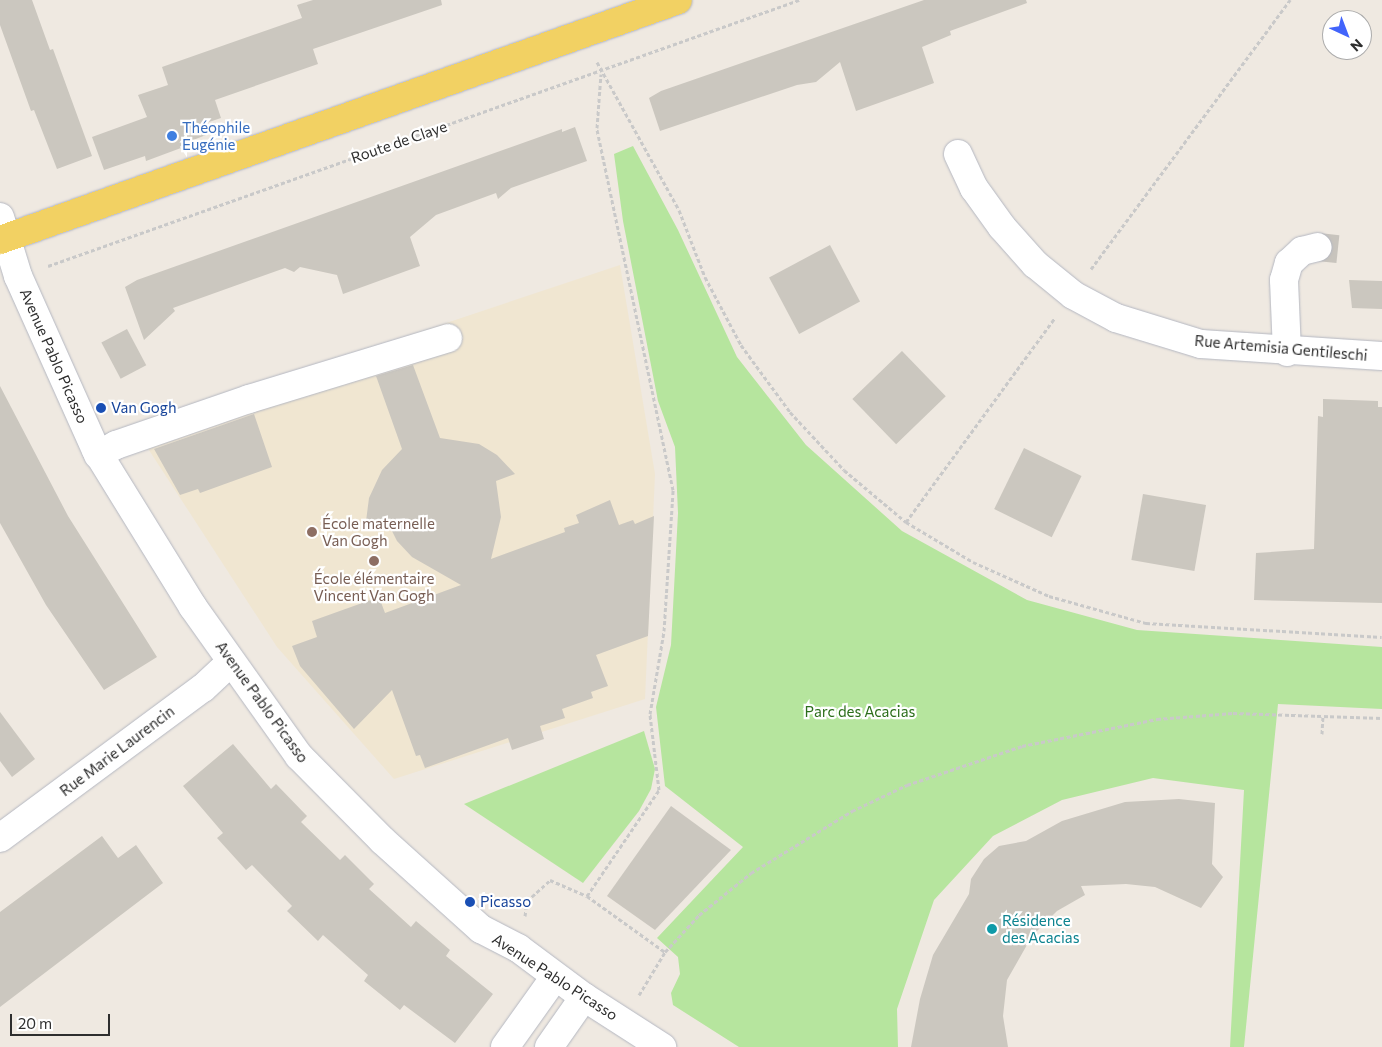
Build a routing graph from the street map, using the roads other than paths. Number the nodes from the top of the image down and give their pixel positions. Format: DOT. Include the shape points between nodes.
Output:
graph roads {
  1 [pos="678,0"];
  2 [pos="958,154"];
  3 [pos="2,232"];
  4 [pos="1318,247"];
  5 [pos="448,338"];
  6 [pos="1286,352"];
  7 [pos="1382,356"];
  8 [pos="98,454"];
  9 [pos="231,662"];
  10 [pos="0,838"];
  11 [pos="555,976"];
  12 [pos="584,998"];
  13 [pos="505,1047"];
  14 [pos="549,1047"];
  15 [pos="662,1047"];
  1 -- 3 [label="main road"];
  2 -- 6 [label="street, Rue Artemisia Gentileschi" via="974,188 1002,227 1035,264 1072,294 1116,318 1202,344"];
  3 -- 8 [label="street, Avenue Pablo Picasso" via="18,276"];
  4 -- 6 [label="street" via="1302,251 1289,263 1284,280"];
  5 -- 8 [label="street" via="249,399"];
  6 -- 7 [label="street, Rue Artemisia Gentileschi"];
  8 -- 9 [label="street, Avenue Pablo Picasso"];
  9 -- 10 [label="street, Rue Marie Laurencin" via="203,688"];
  9 -- 11 [label="street, Avenue Pablo Picasso" via="262,700 299,756 382,840 481,929 518,948"];
  11 -- 12 [label="street, Avenue Pablo Picasso"];
  11 -- 13 [label="street"];
  12 -- 14 [label="street"];
  12 -- 15 [label="street, Avenue Pablo Picasso"];
}
